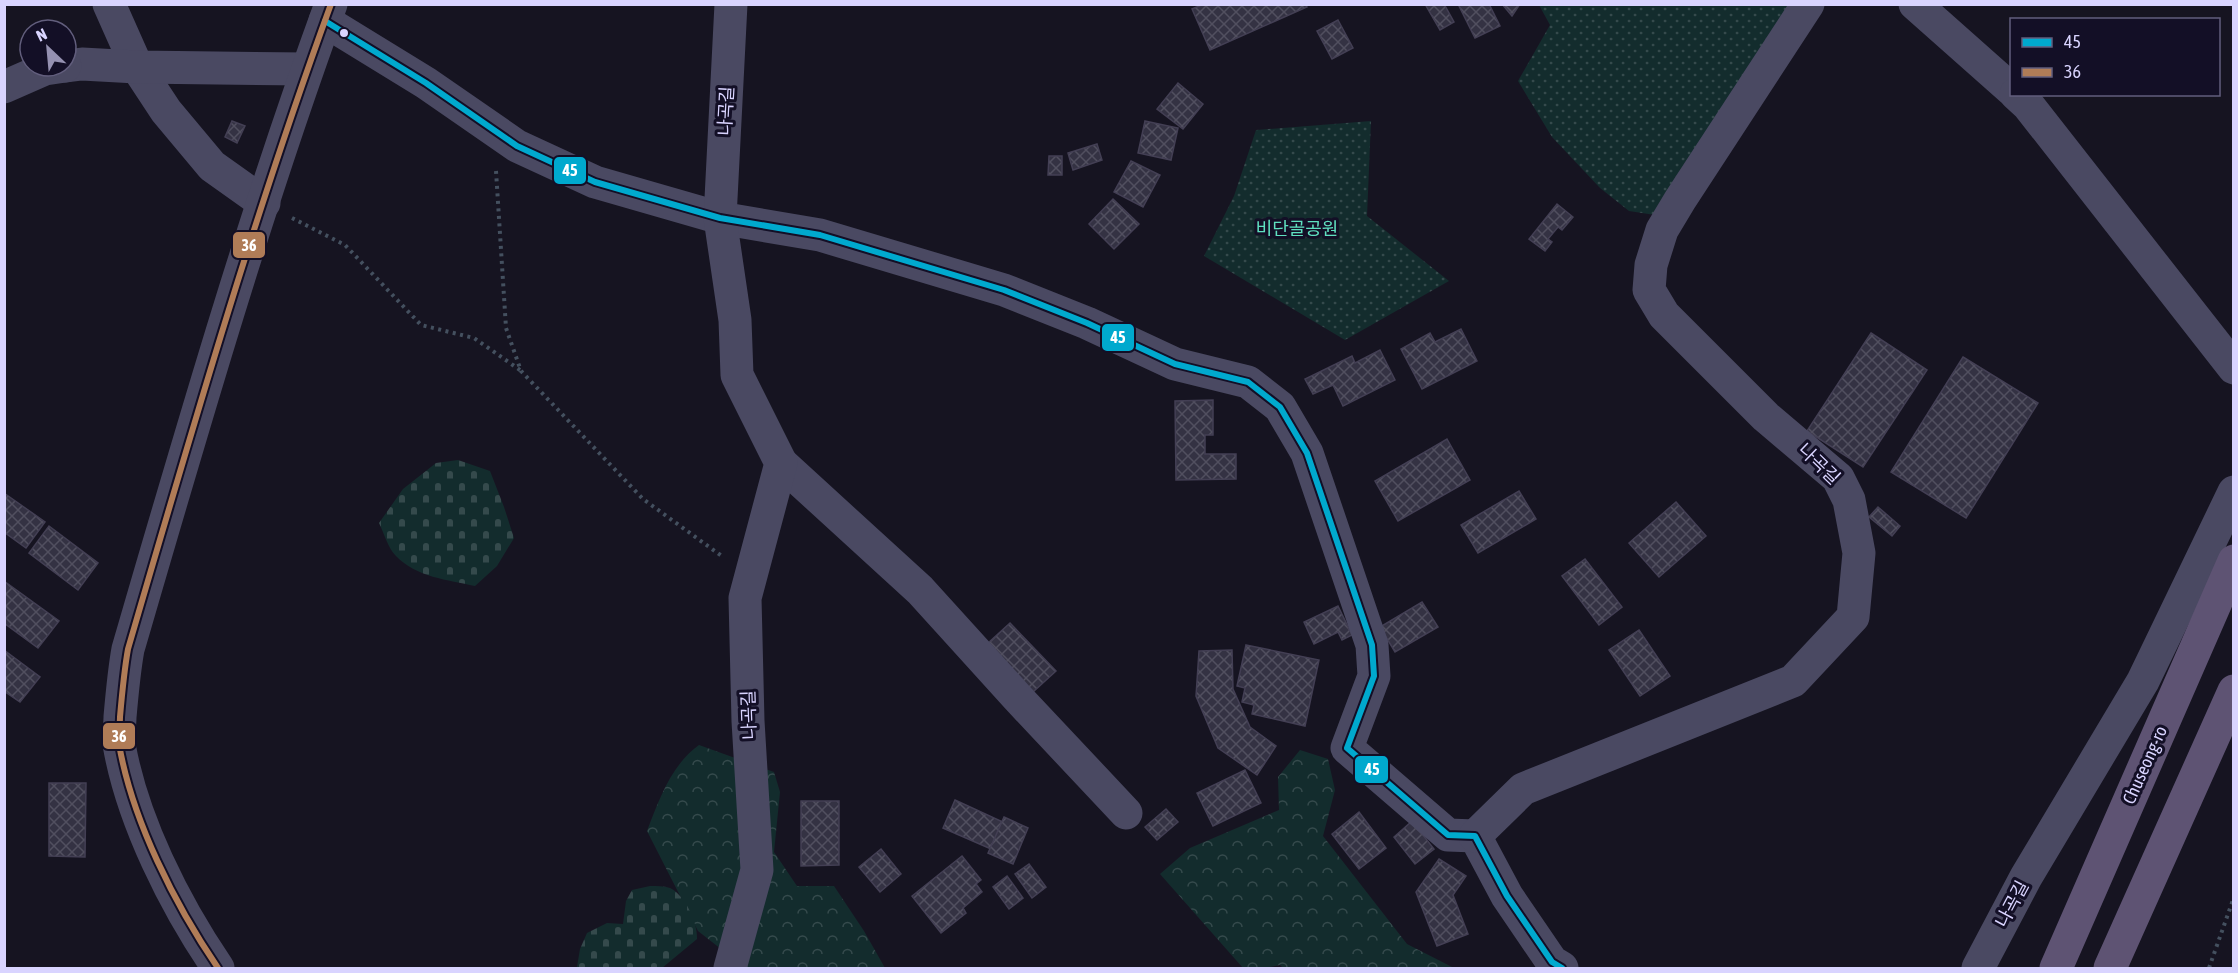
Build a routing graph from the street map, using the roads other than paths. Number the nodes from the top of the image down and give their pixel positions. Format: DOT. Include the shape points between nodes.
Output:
graph roads {
  1 [pos="109,4"];
  2 [pos="731,4"];
  3 [pos="1808,4"];
  4 [pos="1915,4"];
  5 [pos="328,13"];
  6 [pos="78,64"];
  7 [pos="137,67"];
  8 [pos="307,69"];
  9 [pos="24,78"];
  10 [pos="4,87"];
  11 [pos="2010,88"];
  12 [pos="2018,96"];
  13 [pos="264,203"];
  14 [pos="720,218"];
  15 [pos="2234,368"];
  16 [pos="781,463"];
  17 [pos="2234,492"];
  18 [pos="2234,561"];
  19 [pos="2234,692"];
  20 [pos="1126,813"];
  21 [pos="1475,836"];
  22 [pos="218,969"];
  23 [pos="730,969"];
  24 [pos="1562,969"];
  25 [pos="1978,969"];
  26 [pos="2056,969"];
  27 [pos="2110,969"];
  1 -- 7 [label="street"];
  2 -- 14 [label="street, 나곡길"];
  3 -- 21 [label="street, 나곡길" via="1662,230 1651,265 1649,290 1664,315 1766,417 1838,477 1849,500 1859,553 1853,617 1793,681 1523,789"];
  4 -- 11 [label="street"];
  5 -- 8 [label="street"];
  5 -- 14 [label="street" via="517,146 595,182"];
  6 -- 7 [label="street"];
  7 -- 8 [label="street"];
  7 -- 13 [label="street" via="166,111 212,166"];
  8 -- 13 [label="street"];
  9 -- 10 [label="street"];
  12 -- 15 [label="street"];
  13 -- 22 [label="street" via="184,456 122,682 119,742 133,797 156,858 192,931"];
  14 -- 16 [label="street, 나곡길" via="735,320 737,375"];
  14 -- 21 [label="street" via="820,235 1004,290 1175,364 1248,382 1280,407 1307,453 1372,645 1374,676 1347,748 1448,835"];
  16 -- 20 [label="street, 나곡길" via="920,590"];
  16 -- 23 [label="street, 나곡길" via="745,598 757,870"];
  17 -- 25 [label="street, 나곡길" via="2143,681 2026,877"];
  18 -- 26 [label="main road, Chuseong-ro"];
  19 -- 27 [label="main road"];
  21 -- 24 [label="street" via="1507,896 1552,962"];
}
